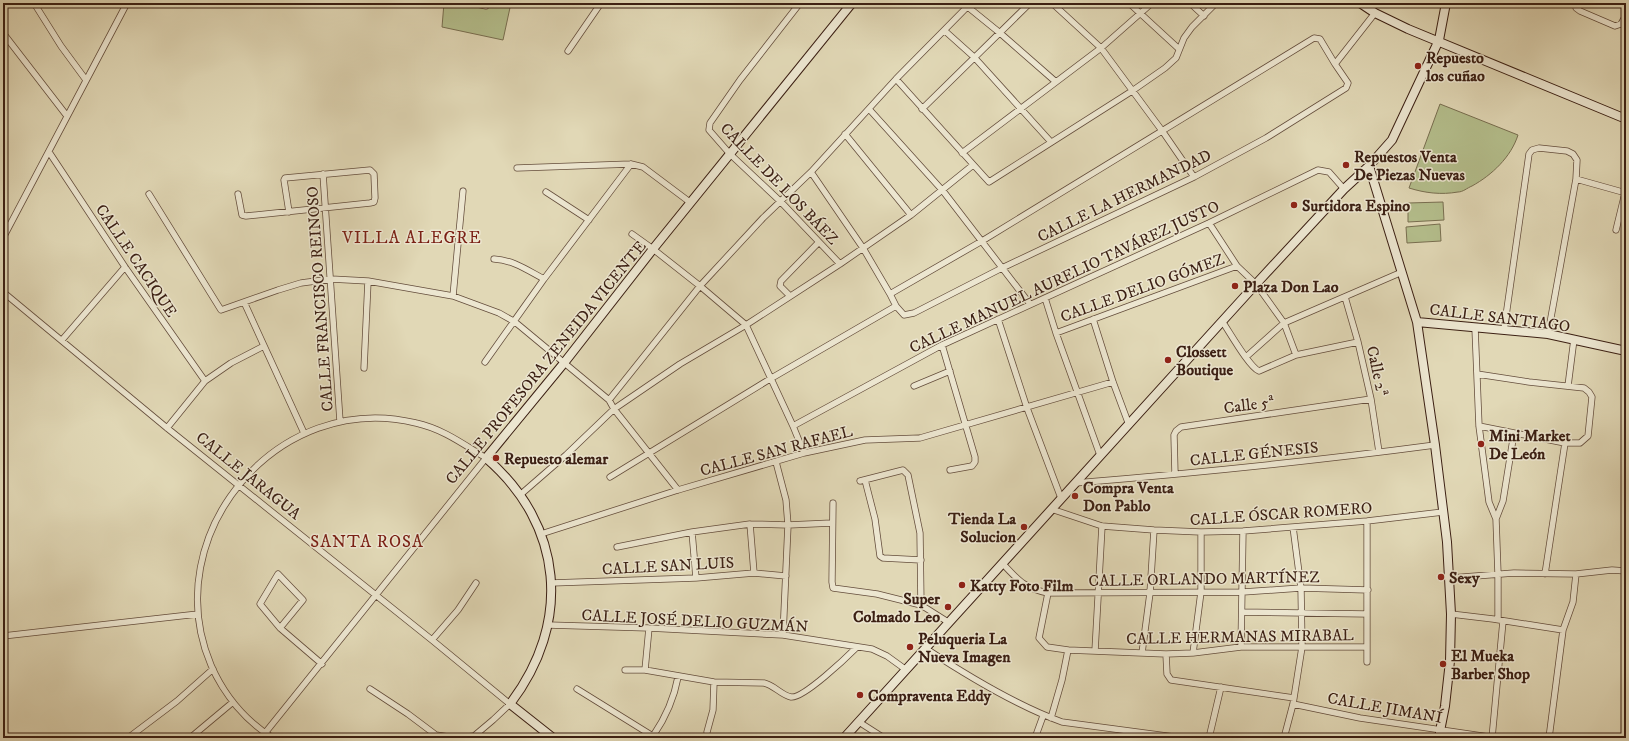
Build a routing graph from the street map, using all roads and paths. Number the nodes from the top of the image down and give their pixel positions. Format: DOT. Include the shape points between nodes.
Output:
graph roads {
  1 [pos="34,3"];
  2 [pos="127,3"];
  3 [pos="473,3"];
  4 [pos="488,3"];
  5 [pos="601,3"];
  6 [pos="800,3"];
  7 [pos="852,3"];
  8 [pos="1030,3"];
  9 [pos="1052,3"];
  10 [pos="1129,3"];
  11 [pos="1152,3"];
  12 [pos="1190,3"];
  13 [pos="1216,3"];
  14 [pos="1360,3"];
  15 [pos="1446,3"];
  16 [pos="1576,3"];
  17 [pos="967,4"];
  18 [pos="1375,13"];
  19 [pos="1140,14"];
  20 [pos="1626,15"];
  21 [pos="1204,16"];
  22 [pos="945,31"];
  23 [pos="3,33"];
  24 [pos="1000,33"];
  25 [pos="1439,40"];
  26 [pos="1101,48"];
  27 [pos="1179,49"];
  28 [pos="568,51"];
  29 [pos="974,57"];
  30 [pos="1335,64"];
  31 [pos="896,79"];
  32 [pos="86,80"];
  33 [pos="1056,82"];
  34 [pos="1132,91"];
  35 [pos="869,109"];
  36 [pos="922,109"];
  37 [pos="1020,109"];
  38 [pos="67,116"];
  39 [pos="1626,119"];
  40 [pos="1163,132"];
  41 [pos="844,134"];
  42 [pos="1051,142"];
  43 [pos="49,152"];
  44 [pos="962,153"];
  45 [pos="730,154"];
  46 [pos="631,164"];
  47 [pos="973,165"];
  48 [pos="1369,166"];
  49 [pos="517,168"];
  50 [pos="810,172"];
  51 [pos="323,174"];
  52 [pos="1194,177"];
  53 [pos="1576,179"];
  54 [pos="1344,189"];
  55 [pos="463,191"];
  56 [pos="943,191"];
  57 [pos="546,192"];
  58 [pos="1625,193"];
  59 [pos="149,194"];
  60 [pos="238,194"];
  61 [pos="781,202"];
  62 [pos="691,203"];
  63 [pos="326,208"];
  64 [pos="289,212"];
  65 [pos="911,215"];
  66 [pos="589,220"];
  67 [pos="1209,223"];
  68 [pos="1616,230"];
  69 [pos="632,234"];
  70 [pos="3,238"];
  71 [pos="819,242"];
  72 [pos="982,242"];
  73 [pos="863,248"];
  74 [pos="653,249"];
  75 [pos="494,259"];
  76 [pos="840,264"];
  77 [pos="1238,266"];
  78 [pos="125,268"];
  79 [pos="1002,268"];
  80 [pos="1402,272"];
  81 [pos="331,279"];
  82 [pos="544,279"];
  83 [pos="368,281"];
  84 [pos="1256,284"];
  85 [pos="700,286"];
  86 [pos="3,292"];
  87 [pos="890,294"];
  88 [pos="454,296"];
  89 [pos="790,296"];
  90 [pos="1345,297"];
  91 [pos="1045,298"];
  92 [pos="244,302"];
  93 [pos="1030,304"];
  94 [pos="896,306"];
  95 [pos="1093,319"];
  96 [pos="998,320"];
  97 [pos="1222,321"];
  98 [pos="515,322"];
  99 [pos="1417,322"];
  100 [pos="1284,323"];
  101 [pos="746,325"];
  102 [pos="1475,328"];
  103 [pos="1504,330"];
  104 [pos="1056,333"];
  105 [pos="1548,334"];
  106 [pos="62,340"];
  107 [pos="1574,340"];
  108 [pos="1358,342"];
  109 [pos="942,345"];
  110 [pos="264,346"];
  111 [pos="1626,351"];
  112 [pos="1296,355"];
  113 [pos="1246,357"];
  114 [pos="485,362"];
  115 [pos="564,363"];
  116 [pos="364,368"];
  117 [pos="950,371"];
  118 [pos="1477,374"];
  119 [pos="770,379"];
  120 [pos="205,381"];
  121 [pos="1113,382"];
  122 [pos="914,386"];
  123 [pos="1568,386"];
  124 [pos="1077,393"];
  125 [pos="1371,399"];
  126 [pos="609,400"];
  127 [pos="1027,408"];
  128 [pos="614,409"];
  129 [pos="340,421"];
  130 [pos="1129,425"];
  131 [pos="793,426"];
  132 [pos="967,426"];
  133 [pos="1480,426"];
  134 [pos="167,428"];
  135 [pos="1514,433"];
  136 [pos="304,434"];
  137 [pos="1565,443"];
  138 [pos="1435,445"];
  139 [pos="1379,452"];
  140 [pos="649,453"];
  141 [pos="804,453"];
  142 [pos="1100,455"];
  143 [pos="486,458"];
  144 [pos="776,462"];
  145 [pos="950,470"];
  146 [pos="1175,474"];
  147 [pos="610,477"];
  148 [pos="1075,483"];
  149 [pos="240,486"];
  150 [pos="678,490"];
  151 [pos="520,495"];
  152 [pos="1061,498"];
  153 [pos="833,502"];
  154 [pos="1051,509"];
  155 [pos="1443,512"];
  156 [pos="1496,519"];
  157 [pos="1367,521"];
  158 [pos="832,523"];
  159 [pos="750,524"];
  160 [pos="788,525"];
  161 [pos="1102,526"];
  162 [pos="1293,526"];
  163 [pos="1154,530"];
  164 [pos="1243,531"];
  165 [pos="692,532"];
  166 [pos="1201,532"];
  167 [pos="541,534"];
  168 [pos="617,546"];
  169 [pos="921,560"];
  170 [pos="1002,563"];
  171 [pos="1626,570"];
  172 [pos="754,574"];
  173 [pos="1498,574"];
  174 [pos="1545,574"];
  175 [pos="1576,574"];
  176 [pos="786,576"];
  177 [pos="696,578"];
  178 [pos="1450,578"];
  179 [pos="476,583"];
  180 [pos="551,584"];
  181 [pos="1301,588"];
  182 [pos="1368,590"];
  183 [pos="1099,592"];
  184 [pos="1202,592"];
  185 [pos="1243,592"];
  186 [pos="1048,593"];
  187 [pos="1150,593"];
  188 [pos="376,595"];
  189 [pos="921,605"];
  190 [pos="1242,612"];
  191 [pos="1301,612"];
  192 [pos="198,614"];
  193 [pos="1367,614"];
  194 [pos="1452,614"];
  195 [pos="1500,620"];
  196 [pos="948,622"];
  197 [pos="548,625"];
  198 [pos="280,628"];
  199 [pos="649,628"];
  200 [pos="1563,630"];
  201 [pos="783,635"];
  202 [pos="3,636"];
  203 [pos="432,640"];
  204 [pos="1367,646"];
  205 [pos="857,647"];
  206 [pos="1241,647"];
  207 [pos="1302,647"];
  208 [pos="925,648"];
  209 [pos="1068,650"];
  210 [pos="1095,651"];
  211 [pos="1142,653"];
  212 [pos="1193,653"];
  213 [pos="1166,654"];
  214 [pos="1367,662"];
  215 [pos="322,664"];
  216 [pos="213,669"];
  217 [pos="625,670"];
  218 [pos="644,670"];
  219 [pos="905,670"];
  220 [pos="678,677"];
  221 [pos="714,682"];
  222 [pos="1221,687"];
  223 [pos="370,689"];
  224 [pos="577,689"];
  225 [pos="1294,701"];
  226 [pos="234,702"];
  227 [pos="510,704"];
  228 [pos="1043,716"];
  229 [pos="1051,718"];
  230 [pos="859,722"];
  231 [pos="707,732"];
  232 [pos="265,733"];
  233 [pos="1440,734"];
  234 [pos="655,737"];
  235 [pos="128,738"];
  236 [pos="190,738"];
  237 [pos="261,738"];
  238 [pos="273,738"];
  239 [pos="553,738"];
  240 [pos="844,738"];
  241 [pos="884,738"];
  242 [pos="1035,738"];
  243 [pos="1182,738"];
  244 [pos="1209,738"];
  245 [pos="1284,738"];
  246 [pos="1494,738"];
  247 [pos="1549,738"];
  1 -- 32 [label="street"];
  2 -- 32 [label="street"];
  3 -- 4 [label="street" via="486,6"];
  5 -- 28 [label="street"];
  6 -- 45 [label="street, CALLE DE LOS BÁEZ" via="710,123 708,130"];
  7 -- 45 [label="street, CALLE PROFESORA ZENEIDA VICENTE"];
  8 -- 24 [label="street"];
  9 -- 26 [label="street"];
  10 -- 19 [label="street"];
  11 -- 19 [label="street"];
  12 -- 21 [label="street"];
  13 -- 21 [label="street"];
  14 -- 18 [label="street"];
  15 -- 25 [label="street"];
  16 -- 20 [label="street" via="1576,8 1580,12 1615,26 1621,24"];
  17 -- 22 [label="street"];
  17 -- 24 [label="street"];
  18 -- 25 [label="street"];
  18 -- 30 [label="street"];
  19 -- 26 [label="street"];
  19 -- 27 [label="street"];
  21 -- 27 [label="street" via="1184,38"];
  22 -- 29 [label="street"];
  22 -- 31 [label="street"];
  23 -- 38 [label="street"];
  24 -- 29 [label="street"];
  24 -- 33 [label="street"];
  25 -- 39 [label="street"];
  25 -- 48 [label="street" via="1392,140"];
  26 -- 33 [label="street"];
  26 -- 34 [label="street"];
  27 -- 34 [label="street" via="1176,58 1165,68"];
  29 -- 36 [label="street"];
  29 -- 37 [label="street"];
  30 -- 40 [label="street" via="1320,39 1314,38"];
  30 -- 52 [label="street, CALLE LA HERMANDAD" via="1348,86 1266,138"];
  31 -- 35 [label="street"];
  31 -- 36 [label="street"];
  32 -- 38 [label="street"];
  33 -- 37 [label="street"];
  34 -- 40 [label="street"];
  34 -- 42 [label="street"];
  35 -- 41 [label="street"];
  35 -- 56 [label="street"];
  36 -- 44 [label="street"];
  37 -- 42 [label="street"];
  37 -- 44 [label="street"];
  38 -- 43 [label="street"];
  40 -- 52 [label="street"];
  40 -- 72 [label="street"];
  41 -- 50 [label="street"];
  41 -- 65 [label="street"];
  42 -- 47 [label="street" via="989,182"];
  43 -- 70 [label="street"];
  43 -- 78 [label="street, CALLE CACIQUE"];
  44 -- 47 [label="street"];
  45 -- 61 [label="street, CALLE DE LOS BÁEZ"];
  45 -- 62 [label="street, CALLE PROFESORA ZENEIDA VICENTE"];
  46 -- 49 [label="street"];
  46 -- 62 [label="street" via="643,167"];
  46 -- 66 [label="street"];
  47 -- 56 [label="street"];
  48 -- 54 [label="street"];
  48 -- 80 [label="street"];
  50 -- 61 [label="street"];
  50 -- 73 [label="street"];
  51 -- 63 [label="street, CALLE FRANCISCO REINOSO"];
  51 -- 63 [label="street" via="370,170 373,171 374,180 374,202"];
  51 -- 64 [label="street" via="285,178"];
  52 -- 79 [label="street, CALLE LA HERMANDAD"];
  53 -- 58 [label="street"];
  53 -- 103 [label="street" via="1577,160 1573,154 1539,148 1529,154"];
  53 -- 105 [label="street"];
  54 -- 67 [label="street, CALLE MANUEL AURELIO TAVÁREZ JUSTO" via="1329,172 1318,170"];
  54 -- 84 [label="street"];
  55 -- 88 [label="street"];
  56 -- 65 [label="street"];
  56 -- 72 [label="street"];
  57 -- 66 [label="street"];
  58 -- 68 [label="street"];
  59 -- 92 [label="street" via="219,309 223,310"];
  60 -- 64 [label="street" via="243,216"];
  61 -- 71 [label="street, CALLE DE LOS BÁEZ"];
  61 -- 85 [label="street"];
  62 -- 74 [label="street, CALLE PROFESORA ZENEIDA VICENTE"];
  63 -- 64 [label="street"];
  63 -- 81 [label="street, CALLE FRANCISCO REINOSO"];
  65 -- 73 [label="street"];
  66 -- 82 [label="street"];
  67 -- 77 [label="street"];
  67 -- 91 [label="street, CALLE MANUEL AURELIO TAVÁREZ JUSTO"];
  69 -- 74 [label="street"];
  71 -- 76 [label="street, CALLE DE LOS BÁEZ"];
  71 -- 89 [label="street" via="781,280 780,286"];
  72 -- 79 [label="street"];
  72 -- 87 [label="street"];
  73 -- 76 [label="street"];
  73 -- 87 [label="street"];
  74 -- 85 [label="street"];
  74 -- 115 [label="street, CALLE PROFESORA ZENEIDA VICENTE"];
  75 -- 82 [label="street" via="516,263"];
  76 -- 89 [label="street"];
  77 -- 84 [label="street"];
  77 -- 95 [label="street, CALLE DELIO GÓMEZ"];
  78 -- 106 [label="street"];
  78 -- 120 [label="street, CALLE CACIQUE"];
  79 -- 93 [label="street"];
  79 -- 94 [label="street, CALLE LA HERMANDAD" via="914,313 904,315"];
  80 -- 90 [label="street"];
  80 -- 99 [label="street"];
  81 -- 83 [label="street"];
  81 -- 92 [label="street" via="301,283"];
  81 -- 129 [label="street, CALLE FRANCISCO REINOSO"];
  82 -- 98 [label="street"];
  83 -- 88 [label="street"];
  83 -- 116 [label="street"];
  84 -- 97 [label="street"];
  84 -- 100 [label="street"];
  85 -- 101 [label="street"];
  85 -- 126 [label="street"];
  86 -- 106 [label="street, CALLE JARAGUA"];
  87 -- 94 [label="street"];
  88 -- 98 [label="street" via="500,313"];
  89 -- 101 [label="street"];
  90 -- 100 [label="street"];
  90 -- 108 [label="street, Calle 2ª"];
  91 -- 93 [label="street, CALLE MANUEL AURELIO TAVÁREZ JUSTO"];
  91 -- 104 [label="street"];
  92 -- 110 [label="street"];
  93 -- 96 [label="street, CALLE MANUEL AURELIO TAVÁREZ JUSTO"];
  94 -- 119 [label="street"];
  95 -- 104 [label="street, CALLE DELIO GÓMEZ"];
  95 -- 121 [label="street"];
  96 -- 109 [label="street, CALLE MANUEL AURELIO TAVÁREZ JUSTO"];
  96 -- 127 [label="street"];
  97 -- 113 [label="street"];
  97 -- 130 [label="street"];
  98 -- 114 [label="street"];
  98 -- 115 [label="street"];
  99 -- 102 [label="street, CALLE SANTIAGO"];
  99 -- 138 [label="street"];
  100 -- 112 [label="street"];
  100 -- 113 [label="street"];
  101 -- 119 [label="street"];
  101 -- 128 [label="street" via="680,364"];
  102 -- 103 [label="street, CALLE SANTIAGO"];
  102 -- 118 [label="street"];
  103 -- 105 [label="street, CALLE SANTIAGO"];
  104 -- 124 [label="street"];
  105 -- 107 [label="street, CALLE SANTIAGO"];
  106 -- 134 [label="street, CALLE JARAGUA"];
  107 -- 111 [label="street, CALLE SANTIAGO"];
  107 -- 123 [label="street"];
  108 -- 112 [label="street"];
  108 -- 125 [label="street, Calle 2ª"];
  109 -- 117 [label="street"];
  109 -- 131 [label="street, CALLE MANUEL AURELIO TAVÁREZ JUSTO"];
  110 -- 120 [label="street"];
  110 -- 136 [label="street"];
  112 -- 113 [label="street" via="1259,371"];
  115 -- 126 [label="street"];
  115 -- 143 [label="street, CALLE PROFESORA ZENEIDA VICENTE"];
  117 -- 122 [label="street"];
  117 -- 132 [label="street"];
  118 -- 123 [label="street"];
  118 -- 133 [label="street"];
  119 -- 131 [label="street"];
  119 -- 140 [label="street"];
  120 -- 134 [label="street"];
  121 -- 124 [label="street, CALLE SAN RAFAEL"];
  121 -- 130 [label="street"];
  123 -- 137 [label="street" via="1584,388 1592,397 1588,436 1580,443"];
  124 -- 127 [label="street, CALLE SAN RAFAEL"];
  124 -- 142 [label="street"];
  125 -- 139 [label="street, Calle 2ª"];
  125 -- 146 [label="street, Calle 5ª" via="1181,428 1174,435"];
  126 -- 128 [label="street"];
  127 -- 132 [label="street, CALLE SAN RAFAEL"];
  127 -- 152 [label="street"];
  128 -- 140 [label="street"];
  128 -- 151 [label="street"];
  129 -- 136 [label="street"];
  129 -- 143 [label="street" via="384,418 417,423 448,435"];
  130 -- 142 [label="street"];
  131 -- 141 [label="street"];
  132 -- 141 [label="street, CALLE SAN RAFAEL" via="920,438 865,440"];
  132 -- 145 [label="street" via="976,457 975,462 972,466"];
  133 -- 135 [label="street"];
  133 -- 156 [label="street" via="1489,502"];
  134 -- 149 [label="street, CALLE JARAGUA"];
  135 -- 137 [label="street"];
  135 -- 156 [label="street" via="1503,500"];
  136 -- 149 [label="street" via="268,456"];
  137 -- 174 [label="street"];
  138 -- 139 [label="street, CALLE GÉNESIS"];
  138 -- 155 [label="street"];
  139 -- 146 [label="street, CALLE GÉNESIS"];
  140 -- 147 [label="street"];
  140 -- 150 [label="street"];
  141 -- 144 [label="street, CALLE SAN RAFAEL"];
  142 -- 148 [label="street"];
  143 -- 151 [label="street"];
  143 -- 188 [label="street, CALLE PROFESORA ZENEIDA VICENTE"];
  144 -- 150 [label="street, CALLE SAN RAFAEL"];
  144 -- 160 [label="street" via="786,500"];
  146 -- 148 [label="street, CALLE GÉNESIS"];
  148 -- 152 [label="street"];
  149 -- 188 [label="street, CALLE JARAGUA"];
  149 -- 192 [label="street" via="218,516 206,545 198,576"];
  150 -- 167 [label="street, CALLE SAN RAFAEL"];
  151 -- 167 [label="street" via="532,513"];
  152 -- 154 [label="street"];
  153 -- 158 [label="street"];
  154 -- 161 [label="street, CALLE ÓSCAR ROMERO"];
  154 -- 170 [label="street"];
  155 -- 157 [label="street, CALLE ÓSCAR ROMERO"];
  155 -- 178 [label="street"];
  156 -- 173 [label="street"];
  157 -- 162 [label="street, CALLE ÓSCAR ROMERO"];
  157 -- 182 [label="street"];
  158 -- 160 [label="street"];
  158 -- 189 [label="street" via="833,588 877,594"];
  159 -- 160 [label="street"];
  159 -- 165 [label="street"];
  159 -- 172 [label="street"];
  160 -- 176 [label="street"];
  161 -- 163 [label="street, CALLE ÓSCAR ROMERO"];
  161 -- 183 [label="street"];
  162 -- 164 [label="street, CALLE ÓSCAR ROMERO"];
  162 -- 181 [label="street"];
  163 -- 166 [label="street, CALLE ÓSCAR ROMERO"];
  163 -- 187 [label="street"];
  164 -- 166 [label="street, CALLE ÓSCAR ROMERO"];
  164 -- 185 [label="street"];
  165 -- 168 [label="street"];
  165 -- 177 [label="street"];
  166 -- 184 [label="street"];
  167 -- 180 [label="street"];
  169 -- 169 [label="street" via="920,533 908,475 903,470 862,480 875,519 880,556"];
  169 -- 189 [label="street"];
  170 -- 186 [label="street, CALLE ORLANDO MARTÍNEZ" via="1020,582 1034,590"];
  170 -- 196 [label="street"];
  171 -- 175 [label="street"];
  172 -- 176 [label="street, CALLE SAN LUIS"];
  172 -- 177 [label="street, CALLE SAN LUIS"];
  173 -- 174 [label="street"];
  173 -- 178 [label="street"];
  173 -- 195 [label="street"];
  174 -- 175 [label="street"];
  175 -- 200 [label="street" via="1573,602"];
  176 -- 201 [label="street"];
  177 -- 180 [label="street, CALLE SAN LUIS"];
  178 -- 194 [label="street"];
  179 -- 203 [label="street" via="458,610"];
  180 -- 197 [label="street"];
  181 -- 182 [label="street, CALLE ORLANDO MARTÍNEZ"];
  181 -- 185 [label="street, CALLE ORLANDO MARTÍNEZ"];
  181 -- 191 [label="street"];
  182 -- 193 [label="street"];
  183 -- 186 [label="street, CALLE ORLANDO MARTÍNEZ"];
  183 -- 187 [label="street, CALLE ORLANDO MARTÍNEZ"];
  183 -- 210 [label="street"];
  184 -- 185 [label="street, CALLE ORLANDO MARTÍNEZ"];
  184 -- 187 [label="street, CALLE ORLANDO MARTÍNEZ"];
  184 -- 212 [label="street"];
  185 -- 190 [label="street"];
  186 -- 209 [label="street, CALLE HERMANAS MIRABAL" via="1039,638 1047,647"];
  187 -- 211 [label="street"];
  188 -- 203 [label="street, CALLE JARAGUA"];
  188 -- 215 [label="street, CALLE PROFESORA ZENEIDA VICENTE"];
  189 -- 196 [label="street"];
  190 -- 191 [label="street"];
  190 -- 206 [label="street"];
  191 -- 193 [label="street"];
  191 -- 207 [label="street"];
  192 -- 202 [label="street"];
  192 -- 216 [label="street" via="203,642"];
  193 -- 204 [label="street"];
  194 -- 195 [label="street"];
  194 -- 233 [label="street" via="1450,661"];
  195 -- 200 [label="street"];
  195 -- 246 [label="street"];
  196 -- 208 [label="street"];
  197 -- 199 [label="street, CALLE JOSÉ DELIO GUZMÁN"];
  197 -- 227 [label="street" via="535,666"];
  198 -- 198 [label="street" via="260,604 278,574 303,600"];
  198 -- 215 [label="street"];
  199 -- 201 [label="street, CALLE JOSÉ DELIO GUZMÁN"];
  199 -- 218 [label="street"];
  200 -- 247 [label="street"];
  201 -- 205 [label="street, CALLE JOSÉ DELIO GUZMÁN"];
  203 -- 227 [label="street, CALLE JARAGUA"];
  204 -- 207 [label="street, CALLE HERMANAS MIRABAL"];
  204 -- 214 [label="street"];
  205 -- 219 [label="street, CALLE JOSÉ DELIO GUZMÁN" via="872,649 887,656"];
  205 -- 221 [label="street" via="829,674 792,697 764,683"];
  206 -- 207 [label="street, CALLE HERMANAS MIRABAL"];
  206 -- 212 [label="street, CALLE HERMANAS MIRABAL"];
  207 -- 225 [label="street"];
  208 -- 219 [label="street"];
  208 -- 228 [label="street" via="961,672"];
  209 -- 210 [label="street, CALLE HERMANAS MIRABAL"];
  209 -- 229 [label="street"];
  210 -- 211 [label="street, CALLE HERMANAS MIRABAL"];
  211 -- 213 [label="street, CALLE HERMANAS MIRABAL"];
  212 -- 213 [label="street, CALLE HERMANAS MIRABAL"];
  213 -- 222 [label="street, CALLE JIMANÍ" via="1167,674 1171,680"];
  215 -- 232 [label="street, CALLE PROFESORA ZENEIDA VICENTE"];
  216 -- 226 [label="street"];
  216 -- 235 [label="street"];
  217 -- 218 [label="street"];
  218 -- 220 [label="street"];
  219 -- 230 [label="street"];
  220 -- 221 [label="street"];
  220 -- 234 [label="street" via="670,708"];
  221 -- 231 [label="street" via="713,710"];
  222 -- 225 [label="street, CALLE JIMANÍ"];
  222 -- 244 [label="street"];
  223 -- 227 [label="street" via="436,735 456,738 474,736"];
  224 -- 234 [label="street"];
  225 -- 233 [label="street, CALLE JIMANÍ" via="1360,718"];
  225 -- 245 [label="street"];
  226 -- 232 [label="street"];
  226 -- 236 [label="street"];
  227 -- 239 [label="street, CALLE JARAGUA"];
  228 -- 229 [label="street"];
  228 -- 242 [label="street"];
  229 -- 243 [label="street" via="1062,722"];
  230 -- 240 [label="street"];
  230 -- 241 [label="street"];
  232 -- 237 [label="street, CALLE PROFESORA ZENEIDA VICENTE"];
  232 -- 238 [label="street"];
  233 -- 246 [label="street, CALLE JIMANÍ"];
}
